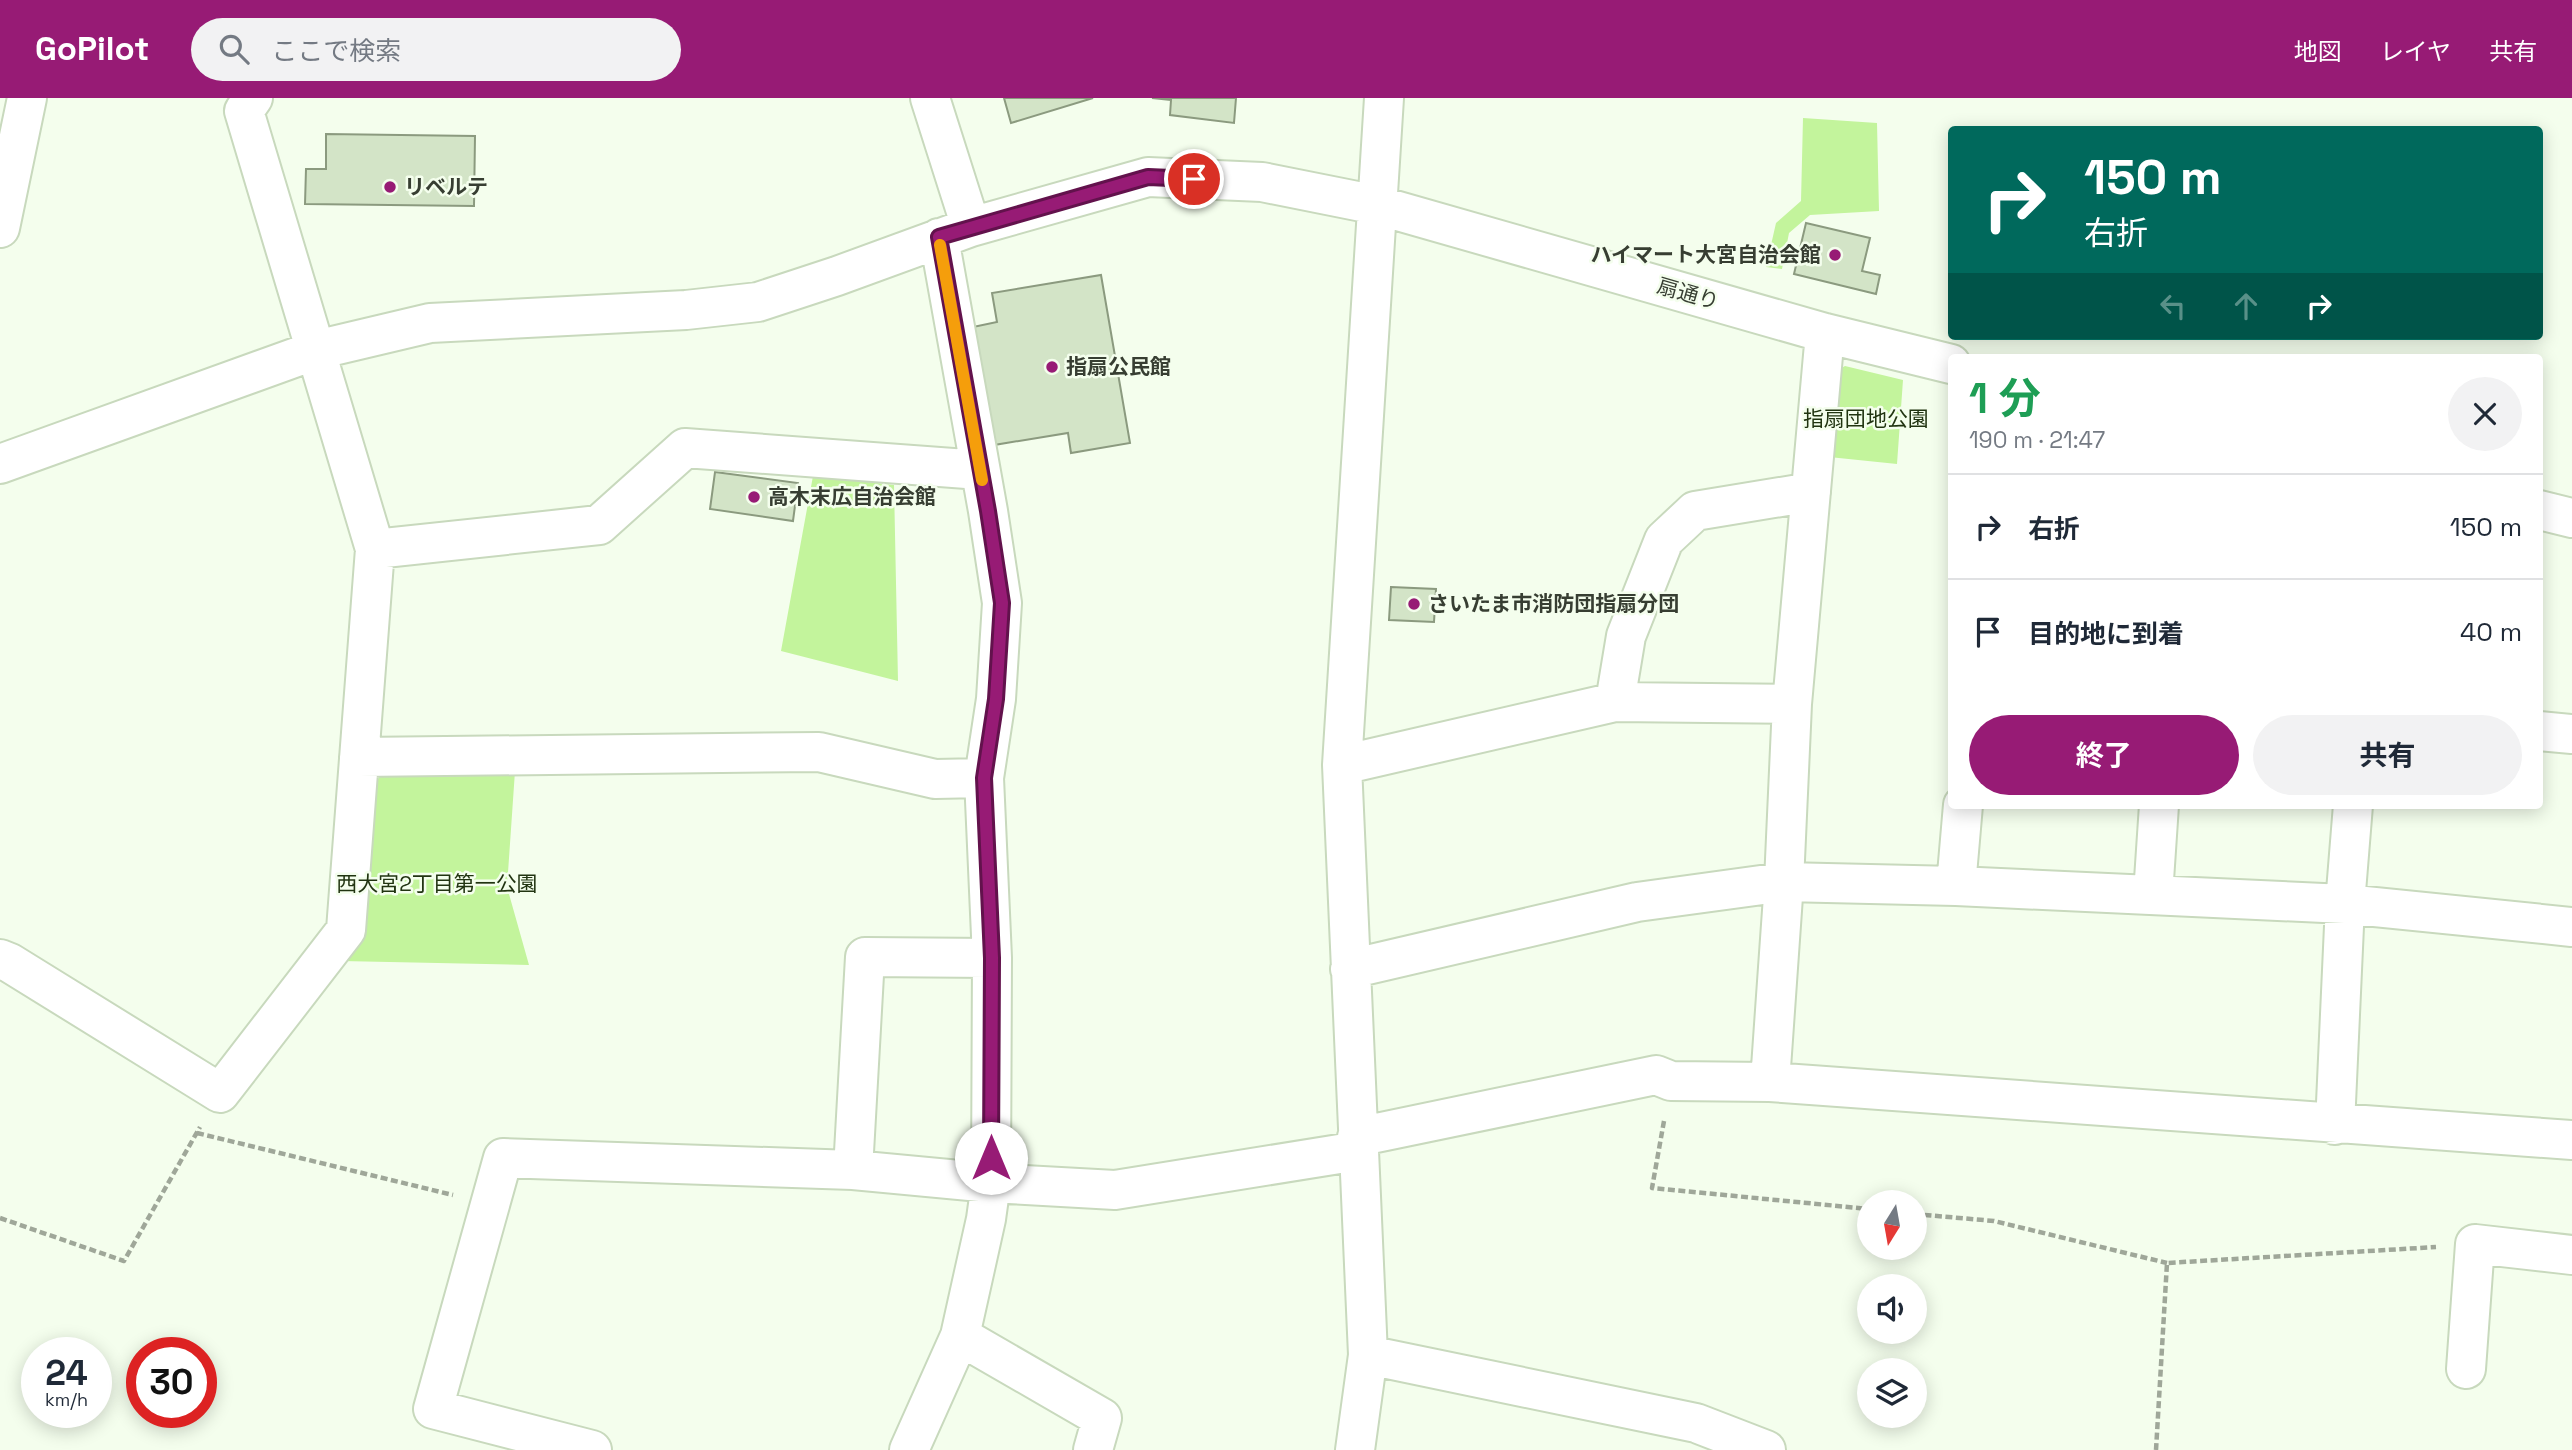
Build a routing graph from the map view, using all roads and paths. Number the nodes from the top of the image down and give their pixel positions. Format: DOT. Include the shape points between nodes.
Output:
graph roads {
  1 [pos="27,98"];
  2 [pos="253,98"];
  3 [pos="930,98"];
  4 [pos="1384,98"];
  5 [pos="1377,205"];
  6 [pos="0,228"];
  7 [pos="955,232"];
  8 [pos="1825,333"];
  9 [pos="316,349"];
  10 [pos="1948,363"];
  11 [pos="0,464"];
  12 [pos="980,470"];
  13 [pos="1811,492"];
  14 [pos="2543,511"];
  15 [pos="2572,518"];
  16 [pos="374,549"];
  17 [pos="1615,702"];
  18 [pos="1792,704"];
  19 [pos="2543,731"];
  20 [pos="2572,734"];
  21 [pos="359,757"];
  22 [pos="1342,765"];
  23 [pos="984,778"];
  24 [pos="1963,809"];
  25 [pos="2159,809"];
  26 [pos="2353,809"];
  27 [pos="1784,882"];
  28 [pos="1956,886"];
  29 [pos="2153,895"];
  30 [pos="2345,904"];
  31 [pos="2572,927"];
  32 [pos="992,958"];
  33 [pos="0,959"];
  34 [pos="1350,969"];
  35 [pos="1671,1081"];
  36 [pos="1770,1082"];
  37 [pos="220,1093"];
  38 [pos="2335,1125"];
  39 [pos="197,1133"];
  40 [pos="2572,1140"];
  41 [pos="1358,1144"];
  42 [pos="853,1170"];
  43 [pos="991,1184"];
  44 [pos="488,1203"];
  45 [pos="1857,1208"];
  46 [pos="1927,1215"];
  47 [pos="0,1219"];
  48 [pos="2475,1244"];
  49 [pos="2572,1255"];
  50 [pos="2167,1263"];
  51 [pos="960,1336"];
  52 [pos="1368,1356"];
  53 [pos="2466,1369"];
  54 [pos="592,1450"];
  55 [pos="909,1450"];
  56 [pos="1093,1450"];
  57 [pos="1355,1450"];
  58 [pos="1766,1450"];
  59 [pos="2156,1450"];
  1 -- 6 [label="street"];
  2 -- 9 [label="street" via="244,111"];
  3 -- 7 [label="street"];
  4 -- 5 [label="street"];
  5 -- 7 [label="street, 扇通り" via="1262,182 1148,177"];
  5 -- 8 [label="street, 扇通り"];
  5 -- 22 [label="street"];
  7 -- 9 [label="street, 扇通り" via="758,302 430,323"];
  7 -- 12 [label="street"];
  8 -- 10 [label="street, 扇通り"];
  8 -- 13 [label="street"];
  9 -- 11 [label="street, 扇通り"];
  9 -- 16 [label="street"];
  12 -- 16 [label="street" via="685,448 599,525"];
  12 -- 23 [label="street" via="1002,603 996,699"];
  13 -- 17 [label="street" via="1695,511 1664,540 1626,636"];
  13 -- 18 [label="street"];
  14 -- 15 [label="street"];
  16 -- 21 [label="street"];
  17 -- 18 [label="street"];
  17 -- 22 [label="street"];
  18 -- 27 [label="street"];
  19 -- 20 [label="street"];
  21 -- 23 [label="street" via="819,752 935,779"];
  21 -- 37 [label="street" via="346,930"];
  22 -- 34 [label="street"];
  23 -- 32 [label="street"];
  24 -- 28 [label="street"];
  25 -- 29 [label="street"];
  26 -- 30 [label="street"];
  27 -- 28 [label="street"];
  27 -- 34 [label="street" via="1637,902"];
  27 -- 36 [label="street"];
  28 -- 29 [label="street"];
  29 -- 30 [label="street"];
  30 -- 31 [label="street"];
  30 -- 38 [label="street"];
  32 -- 42 [label="street" via="864,957"];
  32 -- 43 [label="street"];
  33 -- 37 [label="street"];
  34 -- 41 [label="street"];
  35 -- 36 [label="street"];
  35 -- 41 [label="street" via="1656,1075"];
  35 -- 45 [label="path" via="1652,1188"];
  36 -- 38 [label="street"];
  37 -- 39 [label="path"];
  38 -- 40 [label="street"];
  39 -- 44 [label="path"];
  39 -- 47 [label="path" via="124,1261"];
  41 -- 43 [label="street" via="1115,1191"];
  41 -- 52 [label="street"];
  42 -- 43 [label="street"];
  42 -- 44 [label="street" via="502,1158"];
  43 -- 51 [label="street"];
  44 -- 54 [label="street" via="433,1409"];
  46 -- 50 [label="path" via="1994,1222"];
  48 -- 49 [label="street"];
  48 -- 50 [label="path"];
  48 -- 53 [label="street"];
  50 -- 59 [label="path"];
  51 -- 55 [label="street"];
  51 -- 56 [label="street" via="1102,1418"];
  52 -- 57 [label="street"];
  52 -- 58 [label="street" via="1696,1423"];
}
